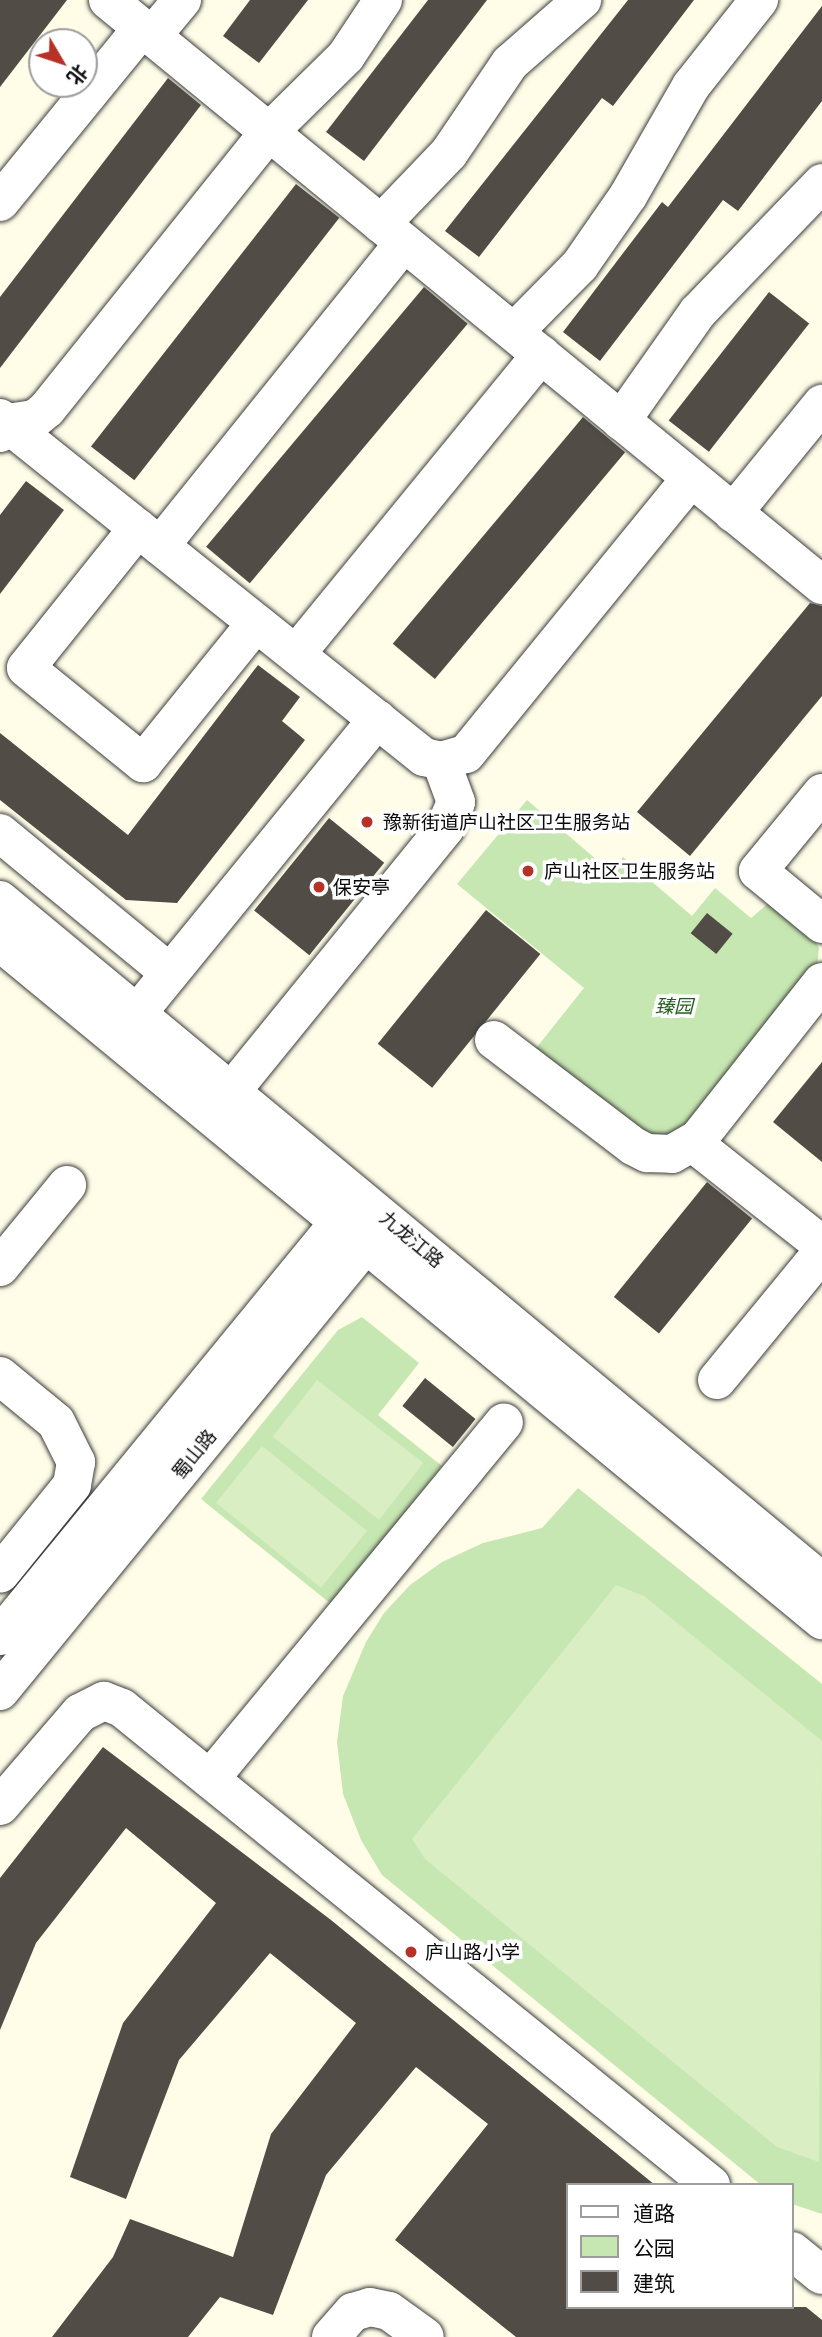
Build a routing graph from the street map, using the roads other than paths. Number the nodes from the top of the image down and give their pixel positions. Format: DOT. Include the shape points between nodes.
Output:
graph roads {
  1 [pos="108,0"];
  2 [pos="183,0"];
  3 [pos="383,0"];
  4 [pos="582,0"];
  5 [pos="759,0"];
  6 [pos="147,32"];
  7 [pos="269,132"];
  8 [pos="822,183"];
  9 [pos="0,202"];
  10 [pos="392,233"];
  11 [pos="527,344"];
  12 [pos="822,404"];
  13 [pos="621,421"];
  14 [pos="3,426"];
  15 [pos="691,478"];
  16 [pos="733,513"];
  17 [pos="149,537"];
  18 [pos="822,585"];
  19 [pos="256,623"];
  20 [pos="296,654"];
  21 [pos="377,719"];
  22 [pos="441,761"];
  23 [pos="822,793"];
  24 [pos="0,833"];
  25 [pos="0,900"];
  26 [pos="822,924"];
  27 [pos="0,942"];
  28 [pos="170,973"];
  29 [pos="822,982"];
  30 [pos="127,1026"];
  31 [pos="494,1040"];
  32 [pos="221,1103"];
  33 [pos="693,1143"];
  34 [pos="67,1185"];
  35 [pos="363,1220"];
  36 [pos="822,1245"];
  37 [pos="822,1252"];
  38 [pos="0,1267"];
  39 [pos="0,1376"];
  40 [pos="717,1380"];
  41 [pos="504,1422"];
  42 [pos="0,1574"];
  43 [pos="822,1581"];
  44 [pos="822,1620"];
  45 [pos="0,1636"];
  46 [pos="0,1691"];
  47 [pos="210,1779"];
  48 [pos="0,1806"];
  49 [pos="709,2183"];
  50 [pos="794,2253"];
  51 [pos="822,2275"];
  52 [pos="331,2337"];
  53 [pos="425,2337"];
  1 -- 6 [label="street"];
  2 -- 6 [label="street"];
  3 -- 7 [label="street" via="346,56"];
  4 -- 10 [label="street" via="510,63"];
  5 -- 11 [label="street" via="691,86 628,196"];
  6 -- 7 [label="street"];
  6 -- 9 [label="street"];
  7 -- 10 [label="street"];
  7 -- 14 [label="street" via="47,409 35,419"];
  8 -- 13 [label="street" via="706,302"];
  10 -- 11 [label="street"];
  10 -- 17 [label="street"];
  11 -- 13 [label="street"];
  11 -- 20 [label="street"];
  12 -- 16 [label="street"];
  13 -- 15 [label="street"];
  14 -- 17 [label="street"];
  15 -- 16 [label="street"];
  15 -- 22 [label="street" via="466,754"];
  16 -- 18 [label="street"];
  17 -- 19 [label="street"];
  17 -- 19 [label="street" via="26,668 143,763"];
  19 -- 20 [label="street"];
  20 -- 21 [label="street"];
  21 -- 22 [label="street" via="424,757"];
  21 -- 28 [label="street"];
  22 -- 32 [label="street" via="456,802 445,828"];
  23 -- 26 [label="street" via="758,872"];
  24 -- 28 [label="street"];
  25 -- 30 [label="street, 九龙江路"];
  27 -- 30 [label="street, 九龙江路"];
  28 -- 30 [label="street"];
  29 -- 33 [label="street"];
  30 -- 32 [label="street, 九龙江路"];
  31 -- 33 [label="street" via="633,1146 658,1155 672,1154"];
  32 -- 35 [label="street, 九龙江路"];
  33 -- 36 [label="street"];
  34 -- 38 [label="street"];
  35 -- 43 [label="street, 九龙江路"];
  35 -- 44 [label="street, 九龙江路"];
  35 -- 45 [label="street, 蜀山路"];
  35 -- 46 [label="street, 蜀山路"];
  37 -- 40 [label="street"];
  39 -- 42 [label="street" via="56,1422 76,1462 72,1485"];
  41 -- 47 [label="street"];
  47 -- 48 [label="street" via="122,1708 104,1700 67,1724"];
  47 -- 49 [label="street"];
  50 -- 51 [label="street"];
  52 -- 53 [label="street" via="354,2312 370,2307 389,2311"];
}
